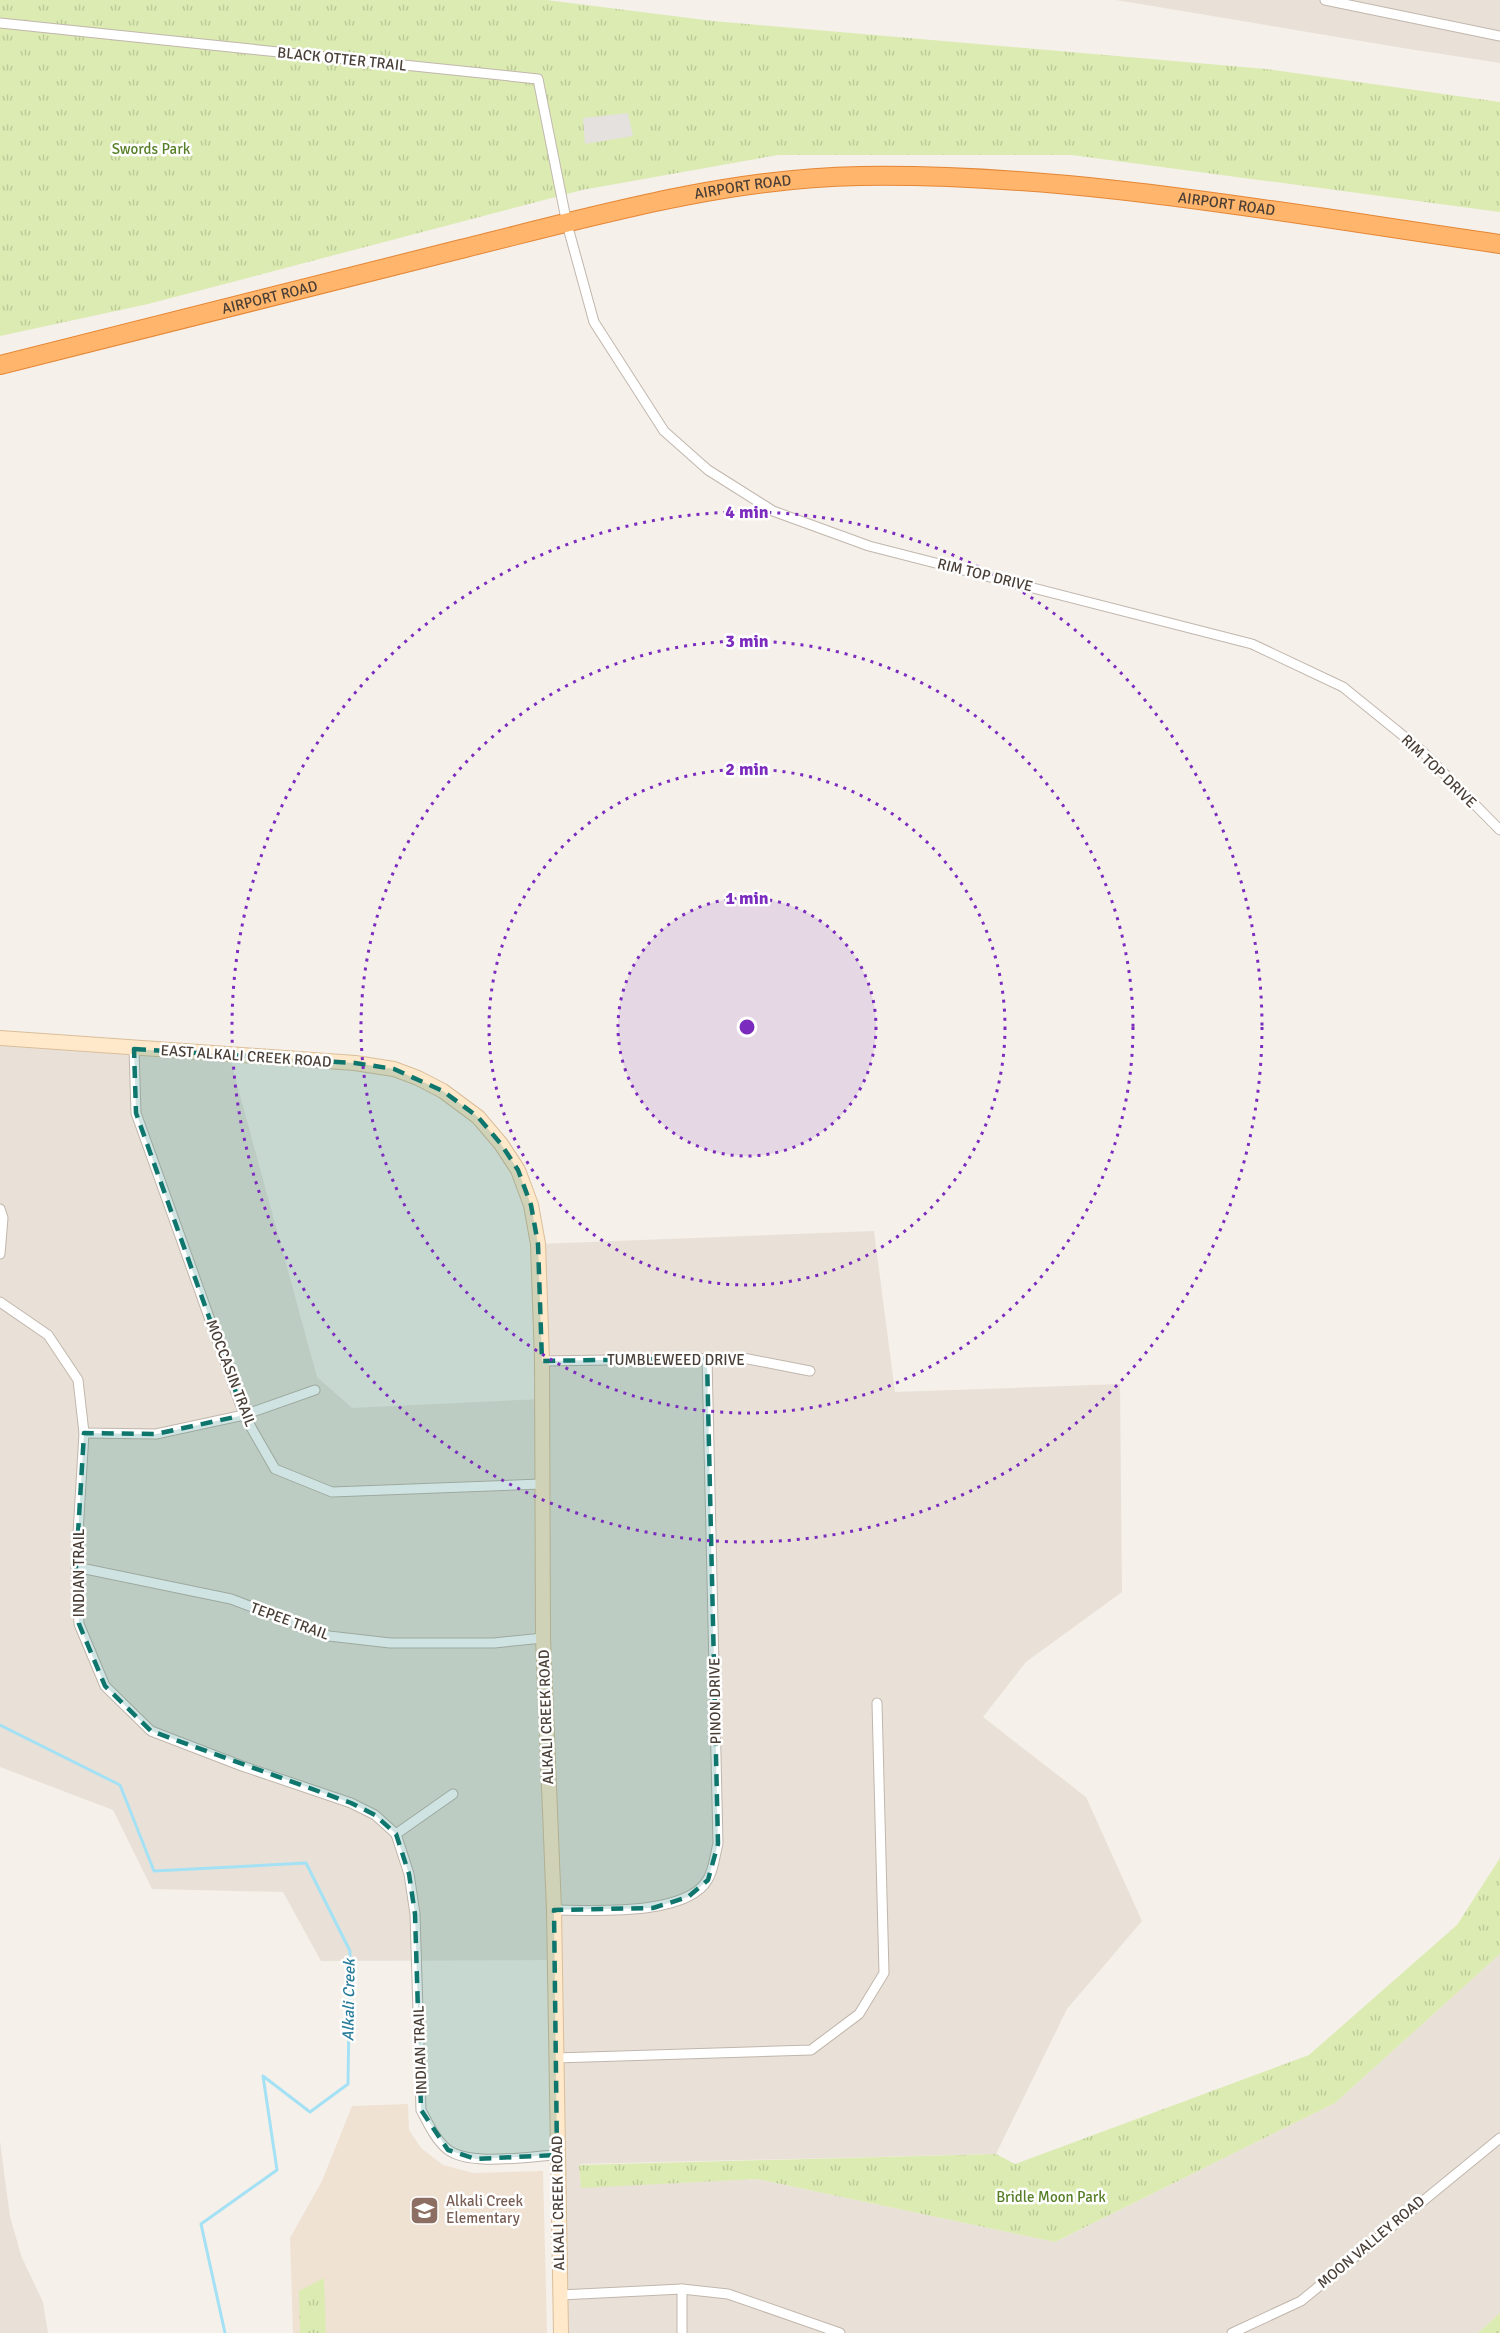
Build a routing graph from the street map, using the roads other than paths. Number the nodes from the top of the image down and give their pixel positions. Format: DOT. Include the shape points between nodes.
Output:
graph roads {
  1 [pos="1325,0"];
  2 [pos="0,23"];
  3 [pos="1500,36"];
  4 [pos="567,224"];
  5 [pos="1500,244"];
  6 [pos="0,365"];
  7 [pos="1500,830"];
  8 [pos="0,1038"];
  9 [pos="134,1049"];
  10 [pos="478,1117"];
  11 [pos="0,1209"];
  12 [pos="0,1254"];
  13 [pos="0,1302"];
  14 [pos="707,1358"];
  15 [pos="542,1361"];
  16 [pos="810,1371"];
  17 [pos="315,1390"];
  18 [pos="244,1415"];
  19 [pos="84,1433"];
  20 [pos="542,1484"];
  21 [pos="76,1567"];
  22 [pos="543,1638"];
  23 [pos="877,1703"];
  24 [pos="453,1794"];
  25 [pos="396,1834"];
  26 [pos="554,1910"];
  27 [pos="556,2058"];
  28 [pos="1500,2138"];
  29 [pos="557,2155"];
  30 [pos="682,2289"];
  31 [pos="560,2295"];
  32 [pos="561,2333"];
  33 [pos="682,2333"];
  34 [pos="840,2333"];
  35 [pos="1232,2333"];
  1 -- 3 [label="street"];
  2 -- 4 [label="street, BLACK OTTER TRAIL" via="538,79"];
  4 -- 5 [label="highway, AIRPORT ROAD" via="642,204 774,182 858,176 934,177 1026,180 1129,190"];
  4 -- 6 [label="highway, AIRPORT ROAD"];
  4 -- 7 [label="street, RIM TOP DRIVE" via="594,322 664,431 708,471 773,511 869,546 1252,644 1343,687 1422,751"];
  8 -- 9 [label="street, EAST ALKALI CREEK ROAD"];
  9 -- 10 [label="street, EAST ALKALI CREEK ROAD" via="394,1069 443,1091"];
  9 -- 18 [label="street, MOCCASIN TRAIL" via="136,1113"];
  10 -- 15 [label="street, ALKALI CREEK ROAD" via="518,1170 531,1205 538,1244"];
  11 -- 12 [label="street"];
  13 -- 19 [label="street, INDIAN TRAIL" via="48,1335 78,1380"];
  14 -- 15 [label="street, TUMBLEWEED DRIVE"];
  14 -- 16 [label="street, TUMBLEWEED DRIVE" via="742,1358"];
  14 -- 26 [label="street, PINON DRIVE" via="718,1844 708,1880 688,1897 653,1908"];
  15 -- 20 [label="street, ALKALI CREEK ROAD"];
  17 -- 18 [label="street"];
  18 -- 19 [label="street" via="156,1434"];
  18 -- 20 [label="street, MOCCASIN TRAIL" via="274,1469 332,1492"];
  19 -- 21 [label="street, INDIAN TRAIL"];
  20 -- 22 [label="street, ALKALI CREEK ROAD"];
  21 -- 22 [label="street, TEPEE TRAIL" via="231,1599 329,1636 390,1643"];
  21 -- 25 [label="street, INDIAN TRAIL" via="79,1624 105,1686 151,1731 351,1803 375,1815"];
  22 -- 26 [label="street, ALKALI CREEK ROAD"];
  23 -- 27 [label="street" via="884,1973 859,2014 811,2050"];
  24 -- 25 [label="street"];
  25 -- 29 [label="street, INDIAN TRAIL" via="409,1874 415,1914 422,2110 431,2130 448,2150 476,2159"];
  26 -- 27 [label="street, ALKALI CREEK ROAD"];
  27 -- 29 [label="street, ALKALI CREEK ROAD"];
  28 -- 35 [label="street, MOON VALLEY ROAD" via="1300,2301"];
  29 -- 31 [label="street, ALKALI CREEK ROAD"];
  30 -- 31 [label="street"];
  30 -- 33 [label="street"];
  30 -- 34 [label="street" via="728,2294"];
  31 -- 32 [label="street, ALKALI CREEK ROAD"];
}
